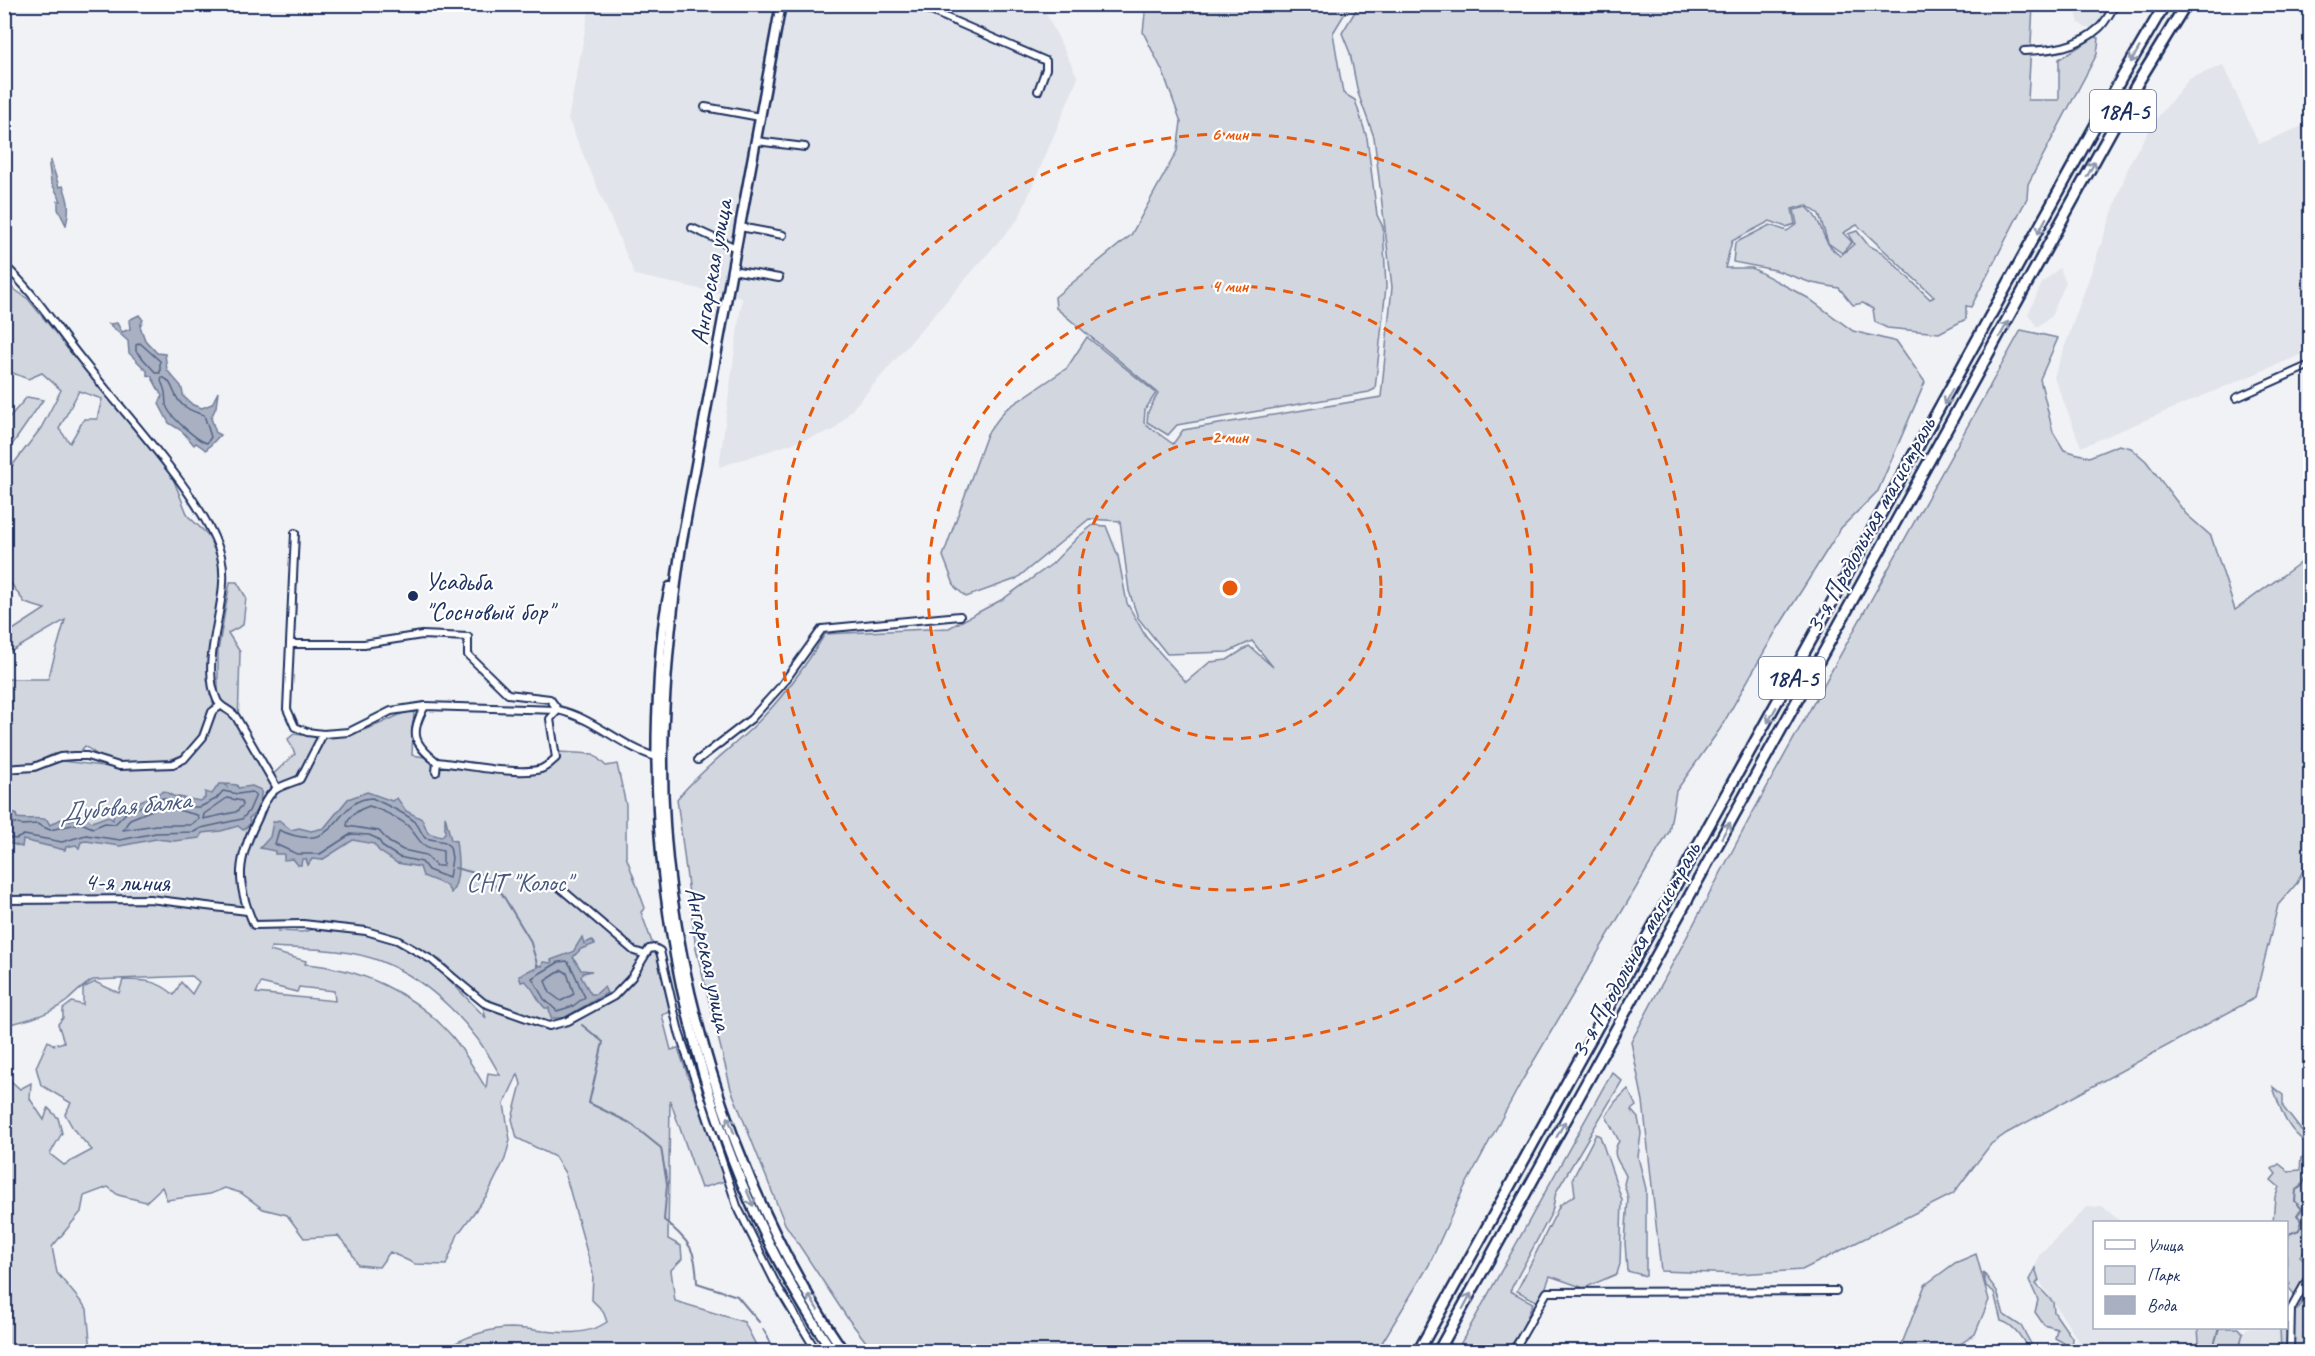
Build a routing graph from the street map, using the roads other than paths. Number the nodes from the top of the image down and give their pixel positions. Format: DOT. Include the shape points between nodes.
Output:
graph roads {
  1 [pos="781,4"];
  2 [pos="915,4"];
  3 [pos="2115,4"];
  4 [pos="2165,4"];
  5 [pos="2186,4"];
  6 [pos="2024,51"];
  7 [pos="1038,91"];
  8 [pos="705,107"];
  9 [pos="760,117"];
  10 [pos="756,141"];
  11 [pos="805,147"];
  12 [pos="740,227"];
  13 [pos="692,228"];
  14 [pos="783,235"];
  15 [pos="736,248"];
  16 [pos="4,265"];
  17 [pos="732,270"];
  18 [pos="779,278"];
  19 [pos="2310,365"];
  20 [pos="2236,398"];
  21 [pos="295,532"];
  22 [pos="681,546"];
  23 [pos="960,616"];
  24 [pos="290,644"];
  25 [pos="220,706"];
  26 [pos="425,706"];
  27 [pos="558,710"];
  28 [pos="323,734"];
  29 [pos="656,757"];
  30 [pos="698,760"];
  31 [pos="437,762"];
  32 [pos="4,769"];
  33 [pos="436,772"];
  34 [pos="277,788"];
  35 [pos="559,887"];
  36 [pos="4,900"];
  37 [pos="247,911"];
  38 [pos="643,954"];
  39 [pos="2310,1275"];
  40 [pos="1836,1291"];
  41 [pos="817,1352"];
  42 [pos="833,1352"];
  43 [pos="844,1352"];
  44 [pos="1418,1352"];
  45 [pos="1438,1352"];
  46 [pos="1513,1352"];
  47 [pos="2290,1352"];
  1 -- 9 [label="main road, Ангарская улица"];
  2 -- 7 [label="street" via="1046,61"];
  3 -- 6 [label="street" via="2100,27 2075,44"];
  4 -- 44 [label="highway, 3-я Продольная магистраль / 18А-5, one-way"];
  45 -- 5 [label="highway, 3-я Продольная магистраль / 18А-5, one-way" via="2138,84"];
  8 -- 9 [label="street"];
  9 -- 10 [label="main road, Ангарская улица"];
  10 -- 11 [label="street"];
  10 -- 12 [label="main road, Ангарская улица"];
  12 -- 14 [label="street"];
  12 -- 15 [label="main road, Ангарская улица"];
  13 -- 15 [label="street"];
  15 -- 17 [label="main road, Ангарская улица"];
  16 -- 25 [label="street" via="167,467 211,532 223,568 213,668 214,690"];
  17 -- 18 [label="street"];
  17 -- 22 [label="main road, Ангарская улица"];
  19 -- 20 [label="street"];
  21 -- 24 [label="street"];
  22 -- 29 [label="main road, Ангарская улица" via="663,630"];
  43 -- 22 [label="main road, Ангарская улица, one-way" via="807,1293 748,1171 716,1083 685,965 670,874 663,755 669,632"];
  23 -- 30 [label="street" via="822,629 782,686 751,719"];
  24 -- 27 [label="street" via="364,644 422,635 468,637 468,655 508,694 550,699"];
  24 -- 28 [label="street" via="287,709 295,727"];
  25 -- 32 [label="street" via="212,712 203,737 184,759 172,764 119,766 74,756 34,767"];
  25 -- 34 [label="street" via="232,711"];
  26 -- 27 [label="street"];
  26 -- 28 [label="street" via="391,711 349,732"];
  26 -- 31 [label="street" via="418,717 418,745"];
  27 -- 29 [label="street" via="577,714 633,748"];
  27 -- 31 [label="street" via="550,719 556,758 547,767 516,770"];
  28 -- 34 [label="street" via="300,779"];
  29 -- 42 [label="main road, Ангарская улица, one-way" via="659,826 677,964 712,1100 758,1216"];
  31 -- 33 [label="street"];
  34 -- 37 [label="street" via="268,796 241,856 240,880"];
  35 -- 38 [label="street" via="634,951"];
  36 -- 37 [label="street, 4-я линия" via="150,899"];
  37 -- 38 [label="street" via="254,925 303,924 366,931 397,940 432,960 484,1003 549,1026 614,996 632,977"];
  38 -- 41 [label="street" via="655,948 662,956 679,1032 737,1206 775,1282"];
  39 -- 47 [label="street" via="2291,1309"];
  40 -- 46 [label="street" via="1547,1292"];
}
